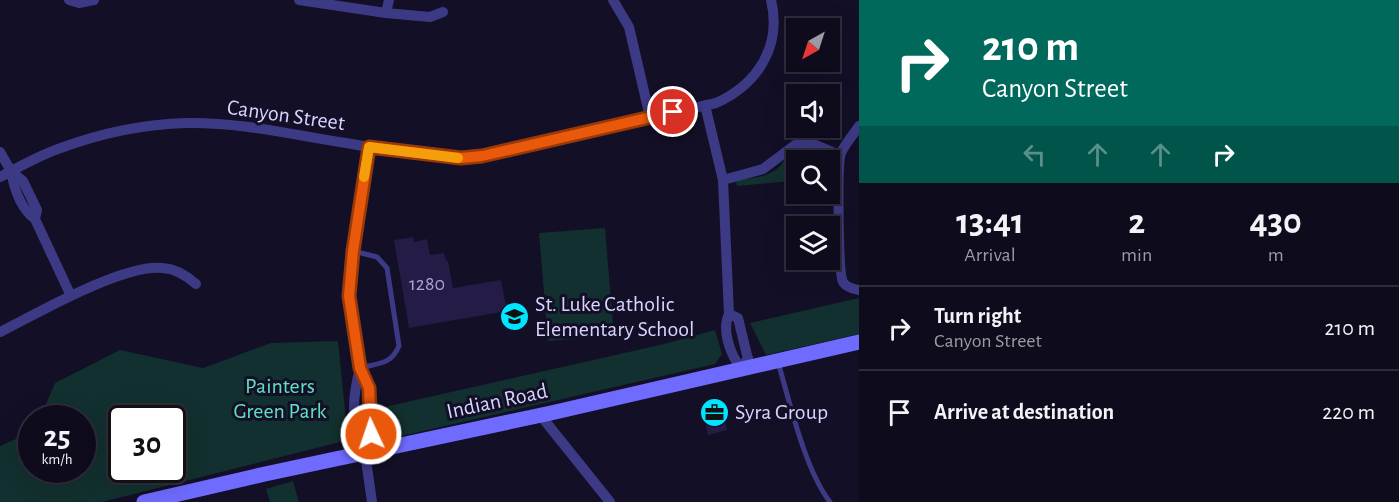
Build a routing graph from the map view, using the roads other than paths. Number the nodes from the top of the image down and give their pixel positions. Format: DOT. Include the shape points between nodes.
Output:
graph roads {
  1 [pos="69,0"];
  2 [pos="94,0"];
  3 [pos="299,0"];
  4 [pos="389,0"];
  5 [pos="614,0"];
  6 [pos="771,0"];
  7 [pos="443,12"];
  8 [pos="386,13"];
  9 [pos="705,105"];
  10 [pos="650,117"];
  11 [pos="859,126"];
  12 [pos="369,147"];
  13 [pos="788,150"];
  14 [pos="828,150"];
  15 [pos="0,152"];
  16 [pos="786,152"];
  17 [pos="840,155"];
  18 [pos="11,171"];
  19 [pos="0,177"];
  20 [pos="723,180"];
  21 [pos="839,204"];
  22 [pos="353,251"];
  23 [pos="196,284"];
  24 [pos="859,290"];
  25 [pos="71,296"];
  26 [pos="0,332"];
  27 [pos="859,342"];
  28 [pos="778,361"];
  29 [pos="360,368"];
  30 [pos="741,369"];
  31 [pos="542,415"];
  32 [pos="365,449"];
  33 [pos="144,502"];
  34 [pos="372,502"];
  35 [pos="609,502"];
  36 [pos="830,502"];
  1 -- 2 [label="street"];
  3 -- 8 [label="street"];
  4 -- 8 [label="street"];
  5 -- 10 [label="street" via="629,27"];
  6 -- 9 [label="street, Canyon Street" via="771,41 758,72 738,91"];
  7 -- 8 [label="street" via="430,17"];
  9 -- 10 [label="street, Canyon Street"];
  9 -- 20 [label="street"];
  10 -- 12 [label="street, Canyon Street" via="482,156 461,158"];
  11 -- 17 [label="street"];
  12 -- 18 [label="street, Canyon Street" via="239,126 188,123 101,136 56,149"];
  12 -- 22 [label="street"];
  13 -- 14 [label="street" via="795,145 816,145"];
  15 -- 18 [label="street"];
  16 -- 20 [label="street" via="763,169"];
  18 -- 19 [label="street, Canyon Street"];
  18 -- 25 [label="street" via="14,185 28,214 35,219"];
  20 -- 30 [label="street" via="729,314 725,322 732,357"];
  21 -- 24 [label="street" via="841,276 844,284"];
  22 -- 29 [label="street" via="349,296"];
  22 -- 29 [label="lane" via="377,256 387,268 399,346 395,356 387,361"];
  23 -- 25 [label="street" via="180,273 155,267"];
  25 -- 26 [label="street"];
  27 -- 28 [label="street, Indian Road"];
  28 -- 30 [label="street, Indian Road"];
  28 -- 36 [label="lane" via="809,463"];
  29 -- 32 [label="street" via="369,388 371,434"];
  30 -- 31 [label="street, Indian Road"];
  31 -- 32 [label="street, Indian Road"];
  31 -- 35 [label="street"];
  32 -- 33 [label="street, Indian Road"];
  32 -- 34 [label="street"];
}
